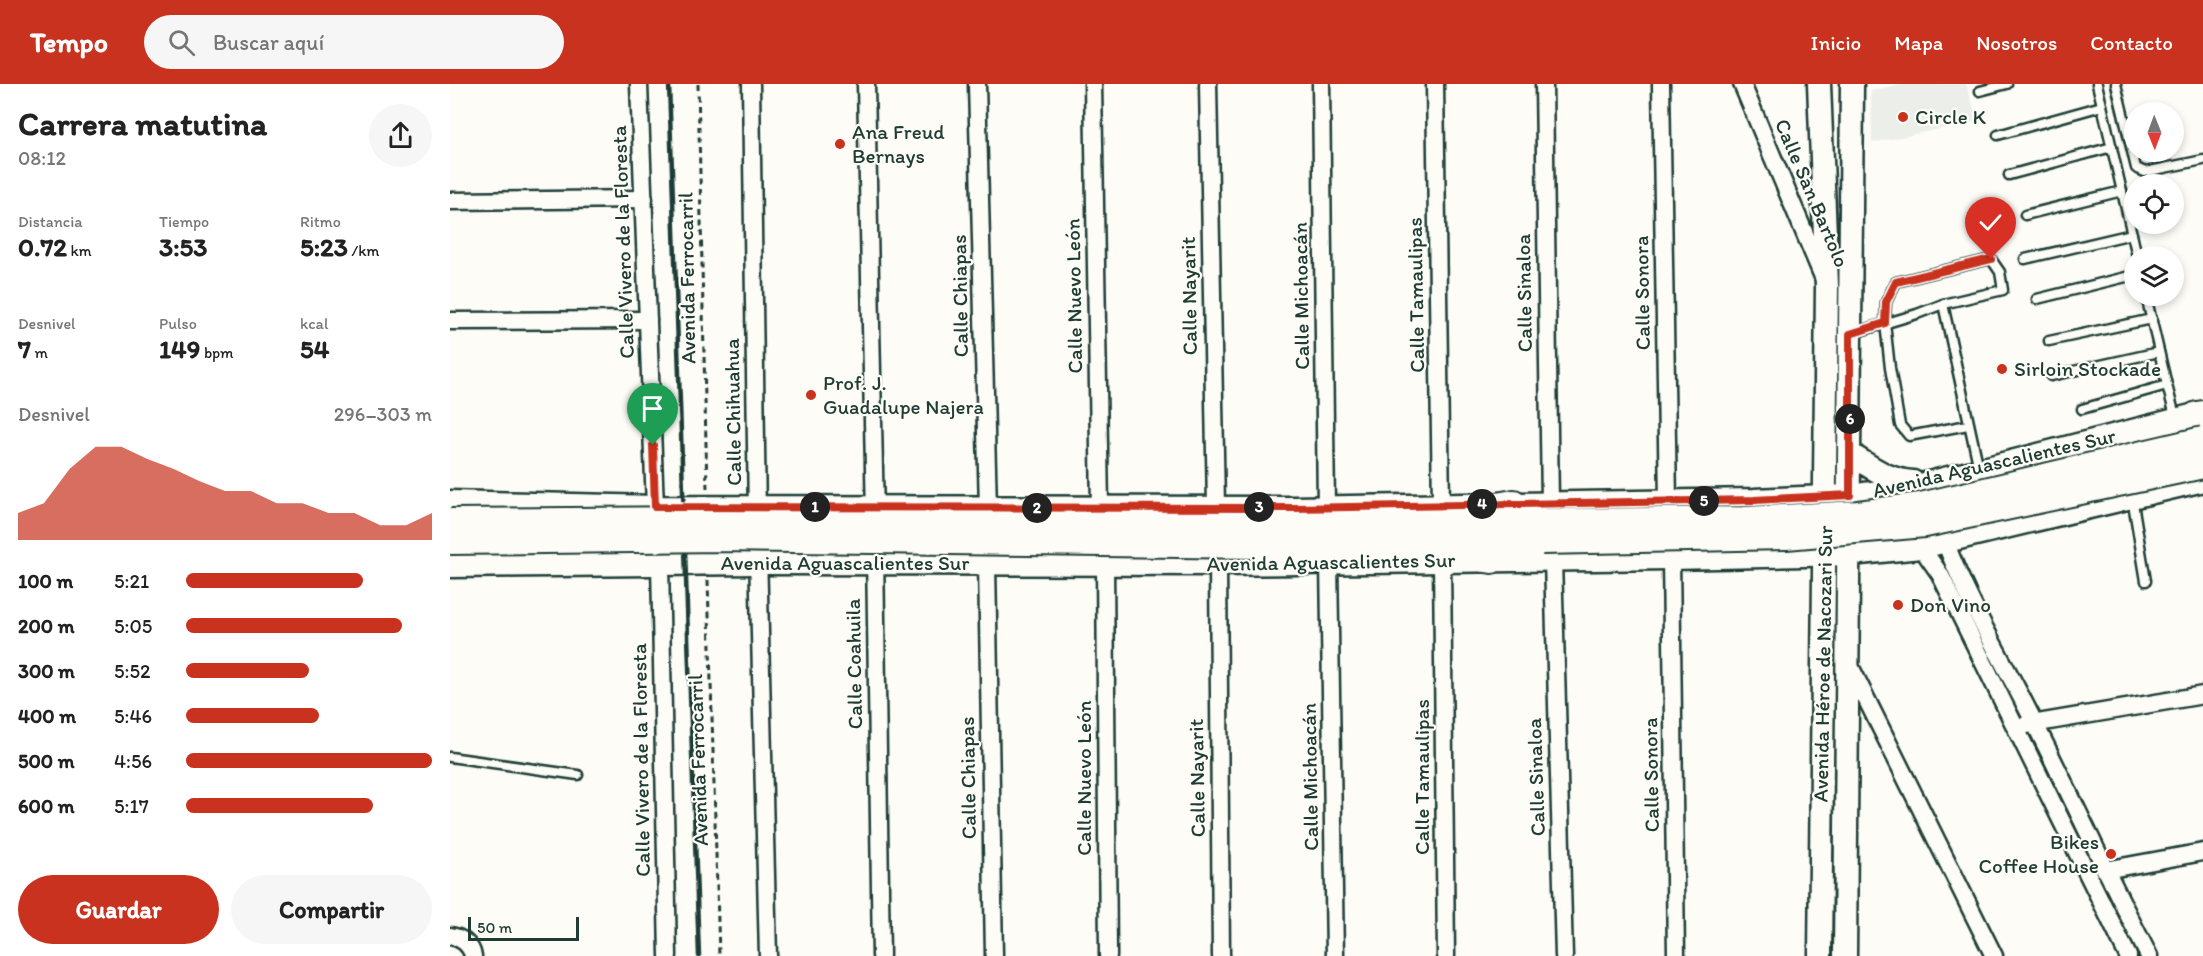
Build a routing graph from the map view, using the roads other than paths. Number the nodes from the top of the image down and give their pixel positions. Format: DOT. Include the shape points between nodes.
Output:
graph roads {
  1 [pos="639,84"];
  2 [pos="751,84"];
  3 [pos="866,84"];
  4 [pos="977,84"];
  5 [pos="1093,84"];
  6 [pos="1208,84"];
  7 [pos="1321,84"];
  8 [pos="1435,84"];
  9 [pos="1544,84"];
  10 [pos="1661,84"];
  11 [pos="1742,84"];
  12 [pos="1820,84"];
  13 [pos="1852,84"];
  14 [pos="2007,84"];
  15 [pos="2097,84"];
  16 [pos="2116,84"];
  17 [pos="1980,92"];
  18 [pos="2102,106"];
  19 [pos="1998,135"];
  20 [pos="2112,147"];
  21 [pos="2203,160"];
  22 [pos="2009,175"];
  23 [pos="2122,191"];
  24 [pos="644,199"];
  25 [pos="2124,200"];
  26 [pos="450,201"];
  27 [pos="2025,215"];
  28 [pos="2132,234"];
  29 [pos="2135,246"];
  30 [pos="2025,259"];
  31 [pos="2124,277"];
  32 [pos="1827,286"];
  33 [pos="2037,299"];
  34 [pos="1943,304"];
  35 [pos="2149,306"];
  36 [pos="2152,319"];
  37 [pos="648,320"];
  38 [pos="450,321"];
  39 [pos="1885,323"];
  40 [pos="1850,334"];
  41 [pos="2049,341"];
  42 [pos="2159,352"];
  43 [pos="2051,376"];
  44 [pos="2167,385"];
  45 [pos="2082,409"];
  46 [pos="2195,415"];
  47 [pos="1968,425"];
  48 [pos="2203,440"];
  49 [pos="1850,454"];
  50 [pos="2203,465"];
  51 [pos="1979,470"];
  52 [pos="1938,480"];
  53 [pos="2203,480"];
  54 [pos="1909,488"];
  55 [pos="1850,495"];
  56 [pos="2131,496"];
  57 [pos="1825,497"];
  58 [pos="1784,499"];
  59 [pos="1668,501"];
  60 [pos="450,502"];
  61 [pos="1514,503"];
  62 [pos="553,504"];
  63 [pos="1441,505"];
  64 [pos="757,506"];
  65 [pos="1216,506"];
  66 [pos="655,507"];
  67 [pos="875,507"];
  68 [pos="1100,507"];
  69 [pos="1326,507"];
  70 [pos="988,508"];
  71 [pos="450,522"];
  72 [pos="1547,531"];
  73 [pos="1254,534"];
  74 [pos="1409,534"];
  75 [pos="450,541"];
  76 [pos="1945,541"];
  77 [pos="1921,548"];
  78 [pos="1850,554"];
  79 [pos="1792,555"];
  80 [pos="1824,555"];
  81 [pos="1671,558"];
  82 [pos="1492,560"];
  83 [pos="1442,561"];
  84 [pos="758,562"];
  85 [pos="1329,562"];
  86 [pos="874,563"];
  87 [pos="1105,563"];
  88 [pos="660,564"];
  89 [pos="987,564"];
  90 [pos="1218,564"];
  91 [pos="554,565"];
  92 [pos="450,566"];
  93 [pos="2146,581"];
  94 [pos="1848,663"];
  95 [pos="2203,695"];
  96 [pos="2035,724"];
  97 [pos="2014,728"];
  98 [pos="450,757"];
  99 [pos="578,775"];
  100 [pos="2203,852"];
  101 [pos="2105,870"];
  102 [pos="668,956"];
  103 [pos="768,956"];
  104 [pos="881,956"];
  105 [pos="994,956"];
  106 [pos="1108,956"];
  107 [pos="1221,956"];
  108 [pos="1335,956"];
  109 [pos="1446,956"];
  110 [pos="1564,956"];
  111 [pos="1676,956"];
  112 [pos="1820,956"];
  113 [pos="1845,956"];
  114 [pos="1994,956"];
  115 [pos="2128,956"];
  116 [pos="2149,956"];
  1 -- 24 [label="street, Calle Vivero de la Floresta"];
  2 -- 64 [label="street, Calle Chihuahua"];
  3 -- 67 [label="street, Calle Coahuila"];
  4 -- 70 [label="street, Calle Chiapas"];
  5 -- 68 [label="street, Calle Nuevo León"];
  6 -- 65 [label="street, Calle Nayarit"];
  7 -- 69 [label="street, Calle Michoacán"];
  8 -- 63 [label="street, Calle Tamaulipas"];
  9 -- 72 [label="street, Calle Sinaloa"];
  10 -- 59 [label="street, Calle Sonora"];
  11 -- 32 [label="street, Calle San Bartolo"];
  12 -- 32 [label="street, Avenida Héroe de Nacozari Sur"];
  13 -- 40 [label="street, Avenida Héroe de Nacozari Sur"];
  14 -- 17 [label="lane"];
  15 -- 18 [label="lane"];
  16 -- 21 [label="lane" via="2136,168 2145,172"];
  18 -- 19 [label="lane"];
  18 -- 20 [label="lane"];
  20 -- 22 [label="lane"];
  20 -- 23 [label="lane"];
  23 -- 25 [label="lane"];
  23 -- 27 [label="lane"];
  24 -- 26 [label="street"];
  24 -- 37 [label="street, Calle Vivero de la Floresta"];
  28 -- 29 [label="lane"];
  28 -- 30 [label="lane"];
  31 -- 33 [label="lane"];
  32 -- 57 [label="street, Avenida Héroe de Nacozari Sur"];
  34 -- 39 [label="lane"];
  34 -- 39 [label="lane" via="2003,290 2000,272 1991,259 1896,282 1886,302"];
  34 -- 47 [label="lane"];
  35 -- 36 [label="lane"];
  36 -- 41 [label="lane"];
  36 -- 42 [label="lane"];
  37 -- 38 [label="street"];
  37 -- 66 [label="street, Calle Vivero de la Floresta"];
  39 -- 40 [label="lane"];
  39 -- 47 [label="lane" via="1900,425 1909,436"];
  40 -- 49 [label="street, Avenida Héroe de Nacozari Sur"];
  42 -- 43 [label="lane"];
  42 -- 44 [label="lane"];
  44 -- 45 [label="lane"];
  44 -- 46 [label="lane"];
  46 -- 51 [label="street, Avenida Aguascalientes Sur"];
  47 -- 51 [label="lane"];
  48 -- 72 [label="main road, Avenida Aguascalientes Sur, bridge" via="1911,508"];
  49 -- 52 [label="street" via="1891,478 1914,483"];
  49 -- 55 [label="street, Avenida Héroe de Nacozari Sur"];
  50 -- 72 [label="main road, Avenida Aguascalientes Sur, bridge" via="1925,524 1786,536"];
  51 -- 52 [label="street, Avenida Aguascalientes Sur"];
  52 -- 54 [label="street, Avenida Aguascalientes Sur"];
  53 -- 56 [label="street, Avenida Aguascalientes Sur"];
  54 -- 55 [label="street, Avenida Aguascalientes Sur"];
  54 -- 77 [label="street" via="1896,497 1896,528 1905,540"];
  55 -- 57 [label="street, Avenida Aguascalientes Sur"];
  55 -- 78 [label="street, Avenida Héroe de Nacozari Sur"];
  56 -- 76 [label="street, Avenida Aguascalientes Sur"];
  56 -- 93 [label="lane"];
  57 -- 58 [label="street, Avenida Aguascalientes Sur"];
  57 -- 80 [label="street, Avenida Héroe de Nacozari Sur"];
  58 -- 59 [label="street, Avenida Aguascalientes Sur"];
  58 -- 79 [label="street" via="1805,509 1809,519 1806,546"];
  59 -- 72 [label="street, Avenida Aguascalientes Sur"];
  60 -- 62 [label="street, Avenida Aguascalientes Sur"];
  61 -- 63 [label="street, Avenida Aguascalientes Sur"];
  61 -- 72 [label="street, Avenida Aguascalientes Sur"];
  61 -- 74 [label="main road" via="1438,513"];
  62 -- 66 [label="street, Avenida Aguascalientes Sur"];
  62 -- 91 [label="street"];
  63 -- 69 [label="street, Avenida Aguascalientes Sur"];
  64 -- 66 [label="street, Avenida Aguascalientes Sur"];
  64 -- 67 [label="street, Avenida Aguascalientes Sur"];
  64 -- 84 [label="street, Calle Chihuahua"];
  65 -- 68 [label="street, Avenida Aguascalientes Sur"];
  65 -- 69 [label="street, Avenida Aguascalientes Sur"];
  67 -- 70 [label="street, Avenida Aguascalientes Sur"];
  67 -- 86 [label="street, Calle Coahuila"];
  68 -- 70 [label="street, Avenida Aguascalientes Sur"];
  71 -- 73 [label="main road, Avenida Aguascalientes Sur, bridge" via="825,519"];
  72 -- 74 [label="main road, Avenida Aguascalientes Sur"];
  72 -- 81 [label="street, Avenida Aguascalientes Sur"];
  72 -- 82 [label="street, Avenida Aguascalientes Sur"];
  72 -- 110 [label="street, Calle Sinaloa"];
  73 -- 74 [label="main road, Avenida Aguascalientes Sur"];
  73 -- 75 [label="main road, Avenida Aguascalientes Sur, bridge"];
  74 -- 82 [label="main road" via="1431,554"];
  76 -- 77 [label="street, Avenida Aguascalientes Sur"];
  76 -- 96 [label="street"];
  77 -- 78 [label="street, Avenida Aguascalientes Sur"];
  77 -- 97 [label="street" via="1940,574"];
  78 -- 80 [label="street, Avenida Aguascalientes Sur"];
  78 -- 94 [label="street, Avenida Héroe de Nacozari Sur"];
  79 -- 80 [label="street, Avenida Aguascalientes Sur"];
  79 -- 81 [label="street, Avenida Aguascalientes Sur"];
  80 -- 112 [label="street, Avenida Héroe de Nacozari Sur"];
  81 -- 111 [label="street, Calle Sonora"];
  82 -- 83 [label="street, Avenida Aguascalientes Sur"];
  83 -- 85 [label="street, Avenida Aguascalientes Sur"];
  83 -- 109 [label="street, Calle Tamaulipas"];
  84 -- 86 [label="street, Avenida Aguascalientes Sur"];
  84 -- 88 [label="street, Avenida Aguascalientes Sur"];
  84 -- 103 [label="street, Calle Chihuahua"];
  85 -- 90 [label="street, Avenida Aguascalientes Sur"];
  85 -- 108 [label="street, Calle Michoacán"];
  86 -- 89 [label="street, Avenida Aguascalientes Sur"];
  86 -- 104 [label="street, Calle Coahuila"];
  87 -- 89 [label="street, Avenida Aguascalientes Sur"];
  87 -- 90 [label="street, Avenida Aguascalientes Sur"];
  87 -- 106 [label="street, Calle Nuevo León"];
  88 -- 91 [label="street, Avenida Aguascalientes Sur"];
  88 -- 102 [label="street, Calle Vivero de la Floresta"];
  89 -- 105 [label="street, Calle Chiapas"];
  90 -- 107 [label="street, Calle Nayarit"];
  91 -- 92 [label="street, Avenida Aguascalientes Sur"];
  94 -- 113 [label="street, Avenida Héroe de Nacozari Sur"];
  94 -- 114 [label="street"];
  95 -- 96 [label="street"];
  96 -- 97 [label="street"];
  96 -- 101 [label="street"];
  97 -- 115 [label="street"];
  98 -- 99 [label="lane"];
  100 -- 101 [label="street"];
  101 -- 116 [label="street"];
}
